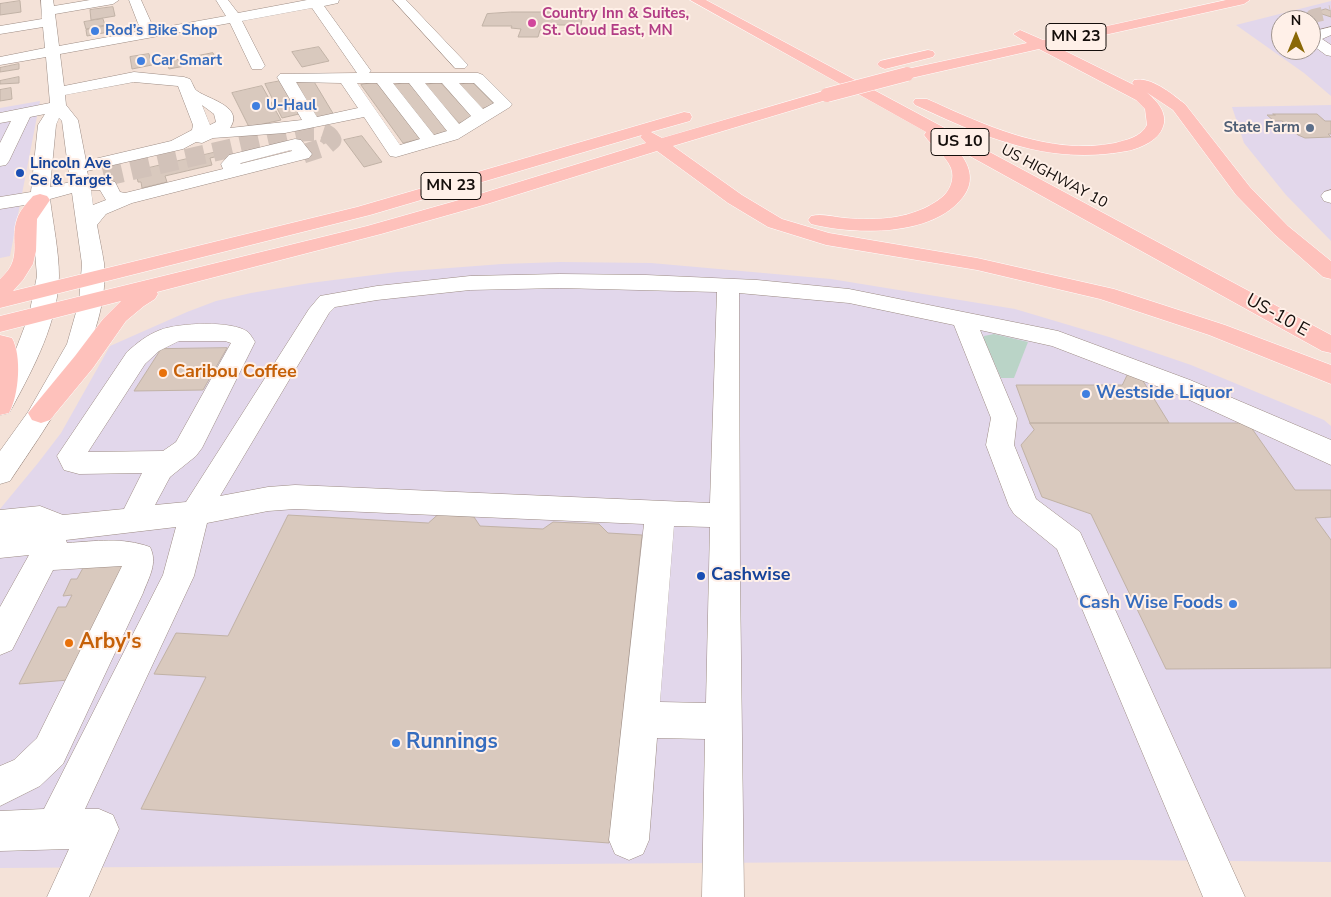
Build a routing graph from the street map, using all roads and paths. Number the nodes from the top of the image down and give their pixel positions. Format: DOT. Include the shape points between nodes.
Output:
graph roads {
  1 [pos="81,0"];
  2 [pos="113,0"];
  3 [pos="135,0"];
  4 [pos="222,0"];
  5 [pos="333,0"];
  6 [pos="399,0"];
  7 [pos="696,0"];
  8 [pos="724,0"];
  9 [pos="1244,0"];
  10 [pos="314,2"];
  11 [pos="48,10"];
  12 [pos="234,18"];
  13 [pos="7,29"];
  14 [pos="1331,31"];
  15 [pos="149,34"];
  16 [pos="1033,36"];
  17 [pos="129,38"];
  18 [pos="943,50"];
  19 [pos="53,52"];
  20 [pos="1331,52"];
  21 [pos="129,53"];
  22 [pos="3,61"];
  23 [pos="163,65"];
  24 [pos="460,65"];
  25 [pos="257,66"];
  26 [pos="363,71"];
  27 [pos="346,78"];
  28 [pos="381,78"];
  29 [pos="413,78"];
  30 [pos="446,78"];
  31 [pos="866,78"];
  32 [pos="817,87"];
  33 [pos="57,95"];
  34 [pos="189,95"];
  35 [pos="0,108"];
  36 [pos="367,111"];
  37 [pos="23,113"];
  38 [pos="0,118"];
  39 [pos="481,118"];
  40 [pos="312,123"];
  41 [pos="457,132"];
  42 [pos="206,133"];
  43 [pos="667,136"];
  44 [pos="292,140"];
  45 [pos="430,142"];
  46 [pos="0,161"];
  47 [pos="79,177"];
  48 [pos="40,198"];
  49 [pos="125,199"];
  50 [pos="0,203"];
  51 [pos="87,224"];
  52 [pos="1331,272"];
  53 [pos="203,273"];
  54 [pos="728,286"];
  55 [pos="1222,286"];
  56 [pos="0,290"];
  57 [pos="46,290"];
  58 [pos="91,290"];
  59 [pos="0,301"];
  60 [pos="40,315"];
  61 [pos="964,319"];
  62 [pos="0,324"];
  63 [pos="1331,327"];
  64 [pos="0,343"];
  65 [pos="1331,345"];
  66 [pos="1331,374"];
  67 [pos="0,406"];
  68 [pos="41,413"];
  69 [pos="1331,454"];
  70 [pos="169,462"];
  71 [pos="0,473"];
  72 [pos="195,513"];
  73 [pos="660,513"];
  74 [pos="725,516"];
  75 [pos="134,519"];
  76 [pos="0,522"];
  77 [pos="60,528"];
  78 [pos="0,545"];
  79 [pos="43,558"];
  80 [pos="0,639"];
  81 [pos="640,720"];
  82 [pos="724,721"];
  83 [pos="0,787"];
  84 [pos="55,829"];
  85 [pos="0,831"];
  86 [pos="630,840"];
  87 [pos="68,897"];
  88 [pos="723,897"];
  89 [pos="1224,897"];
  1 -- 11 [label="street"];
  2 -- 11 [label="street"];
  3 -- 15 [label="street"];
  4 -- 12 [label="street"];
  5 -- 10 [label="street"];
  6 -- 24 [label="street"];
  7 -- 31 [label="highway, US HIGHWAY 10 / US 10"];
  8 -- 31 [label="highway, US HIGHWAY 10 / US 10"];
  9 -- 16 [label="highway, MN 23"];
  10 -- 12 [label="street"];
  10 -- 26 [label="street"];
  11 -- 13 [label="street"];
  11 -- 19 [label="street"];
  12 -- 15 [label="street"];
  12 -- 25 [label="street"];
  13 -- 22 [label="street" via="11,43"];
  14 -- 20 [label="street" via="1316,35 1314,40"];
  15 -- 17 [label="street"];
  16 -- 31 [label="highway" via="1144,98 1155,113 1152,132 1132,144 1108,149 1044,147 992,134"];
  16 -- 32 [label="highway, MN 23, bridge" via="907,74"];
  16 -- 52 [label="highway" via="1151,89 1179,107 1243,191 1281,230"];
  17 -- 19 [label="street"];
  17 -- 21 [label="street" via="134,51"];
  18 -- 31 [label="highway, MN 23" via="885,64"];
  19 -- 22 [label="street"];
  19 -- 33 [label="street"];
  23 -- 33 [label="street" via="118,68"];
  27 -- 28 [label="street"];
  27 -- 36 [label="street"];
  27 -- 40 [label="street" via="286,77"];
  28 -- 29 [label="street"];
  28 -- 45 [label="street"];
  29 -- 30 [label="street"];
  29 -- 41 [label="street"];
  30 -- 39 [label="street"];
  30 -- 39 [label="street" via="478,78 504,104"];
  31 -- 32 [label="highway, MN 23"];
  31 -- 43 [label="highway" via="943,144 956,161 960,170 959,187 939,209 886,224 846,224 808,218 762,198"];
  31 -- 55 [label="highway, US HIGHWAY 10 / US 10"];
  31 -- 63 [label="highway, US HIGHWAY 10 / US 10"];
  32 -- 43 [label="highway, MN 23"];
  32 -- 43 [label="highway, MN 23" via="707,111"];
  33 -- 34 [label="street" via="149,76 184,82"];
  33 -- 35 [label="street"];
  33 -- 37 [label="street"];
  33 -- 47 [label="street" via="70,120"];
  33 -- 48 [label="street" via="47,125"];
  34 -- 42 [label="street"];
  34 -- 42 [label="street" via="219,108 225,118 224,124"];
  36 -- 40 [label="street"];
  36 -- 45 [label="street" via="396,152"];
  37 -- 38 [label="street"];
  37 -- 46 [label="street"];
  39 -- 41 [label="street"];
  40 -- 42 [label="street" via="286,129"];
  41 -- 45 [label="street"];
  42 -- 47 [label="street" via="191,142"];
  43 -- 53 [label="highway, MN 23" via="429,215"];
  43 -- 58 [label="highway, MN 23" via="640,130"];
  43 -- 66 [label="highway" via="755,213 790,228 826,239 977,264 1096,292 1217,330"];
  44 -- 49 [label="street" via="303,154"];
  47 -- 48 [label="street"];
  47 -- 49 [label="street" via="106,184 112,195"];
  47 -- 51 [label="street"];
  48 -- 50 [label="street"];
  48 -- 56 [label="highway" via="28,214 25,258 20,271"];
  48 -- 57 [label="street" via="48,276"];
  49 -- 51 [label="street" via="99,210"];
  51 -- 58 [label="street" via="93,264"];
  53 -- 58 [label="highway, MN 23"];
  53 -- 68 [label="highway" via="155,290 126,307"];
  54 -- 61 [label="street" via="849,296"];
  54 -- 72 [label="street" via="603,280 470,283 328,300"];
  54 -- 74 [label="street"];
  55 -- 65 [label="highway, US-10 E / US 10"];
  57 -- 58 [label="highway, MN 23"];
  57 -- 59 [label="highway, MN 23"];
  57 -- 60 [label="street"];
  58 -- 60 [label="highway, MN 23"];
  58 -- 68 [label="street" via="78,344"];
  60 -- 62 [label="highway, MN 23"];
  60 -- 67 [label="street" via="22,365"];
  61 -- 69 [label="street" via="1042,334 1075,345 1181,386"];
  61 -- 89 [label="street" via="1004,418 1000,445 1024,506 1069,542"];
  64 -- 67 [label="highway" via="7,362"];
  68 -- 71 [label="street"];
  70 -- 70 [label="street" via="186,449 204,420 243,342 235,335 178,333 158,341 130,380 110,397 71,456 74,462"];
  70 -- 75 [label="street" via="150,486"];
  72 -- 73 [label="street" via="295,497"];
  72 -- 75 [label="street"];
  72 -- 84 [label="street" via="178,576"];
  73 -- 74 [label="street"];
  73 -- 81 [label="street"];
  74 -- 82 [label="street"];
  75 -- 77 [label="street"];
  76 -- 77 [label="street" via="40,518"];
  77 -- 78 [label="street" via="29,542"];
  77 -- 79 [label="street"];
  79 -- 80 [label="street"];
  79 -- 83 [label="street" via="117,552 139,556 127,593 50,751 27,774"];
  81 -- 82 [label="street"];
  81 -- 86 [label="street"];
  82 -- 88 [label="street"];
  84 -- 85 [label="street"];
  84 -- 87 [label="street" via="99,829"];
}
